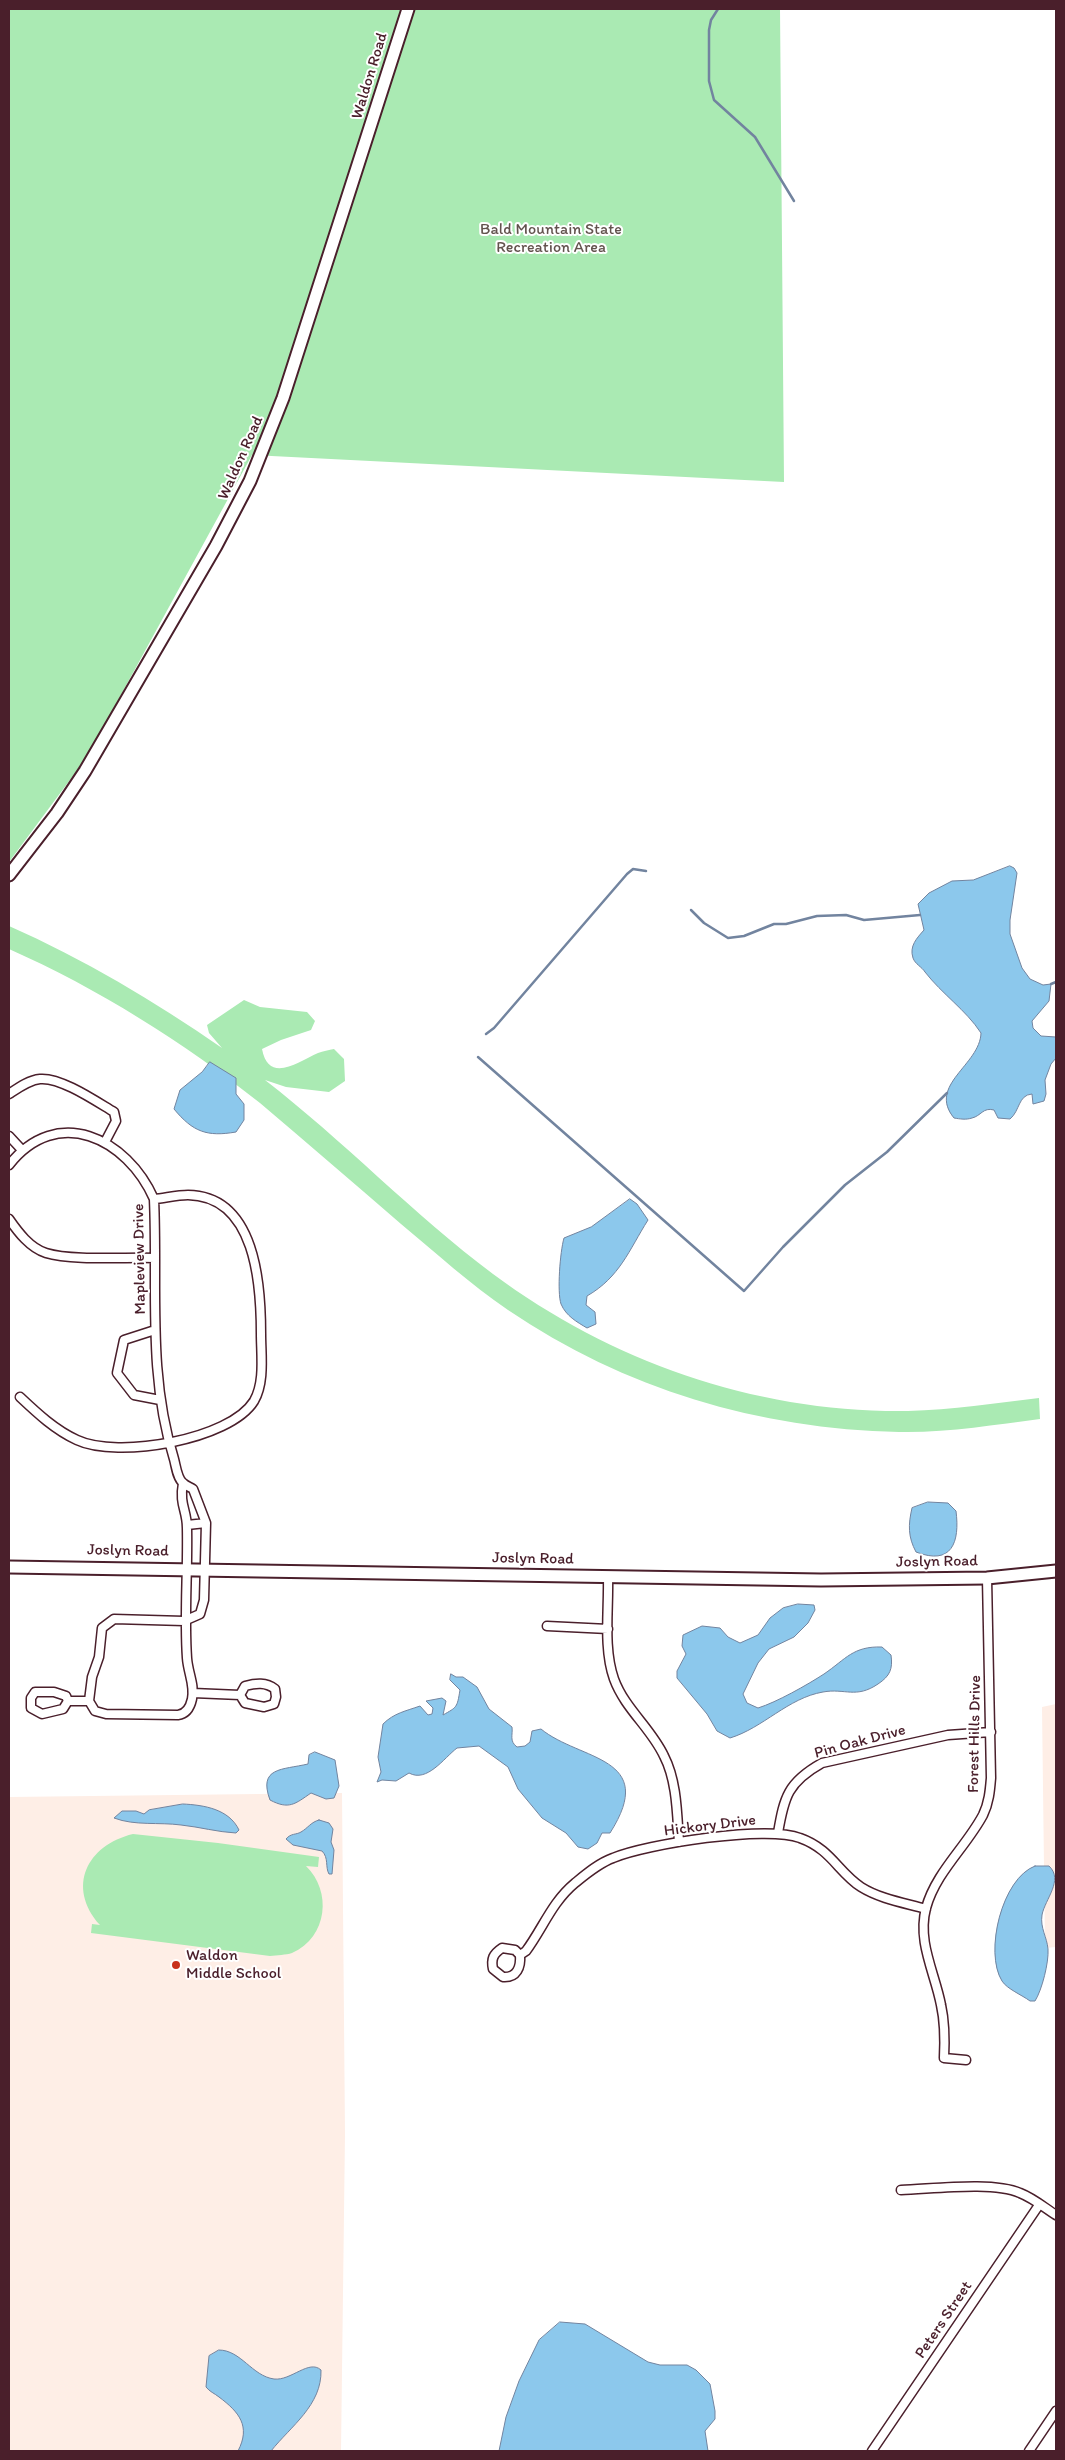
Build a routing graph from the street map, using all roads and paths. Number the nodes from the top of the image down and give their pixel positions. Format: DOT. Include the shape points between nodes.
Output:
graph roads {
  1 [pos="408,9"];
  2 [pos="9,875"];
  3 [pos="9,1094"];
  4 [pos="9,1136"];
  5 [pos="105,1142"];
  6 [pos="22,1150"];
  7 [pos="9,1165"];
  8 [pos="154,1199"];
  9 [pos="9,1219"];
  10 [pos="155,1258"];
  11 [pos="155,1330"];
  12 [pos="20,1396"];
  13 [pos="160,1400"];
  14 [pos="169,1443"];
  15 [pos="183,1483"];
  16 [pos="206,1523"];
  17 [pos="187,1525"];
  18 [pos="9,1567"];
  19 [pos="188,1568"];
  20 [pos="205,1568"];
  21 [pos="1056,1571"];
  22 [pos="608,1576"];
  23 [pos="987,1578"];
  24 [pos="184,1621"];
  25 [pos="547,1626"];
  26 [pos="608,1629"];
  27 [pos="193,1693"];
  28 [pos="240,1695"];
  29 [pos="68,1701"];
  30 [pos="89,1701"];
  31 [pos="991,1732"];
  32 [pos="778,1833"];
  33 [pos="679,1842"];
  34 [pos="926,1909"];
  35 [pos="520,1955"];
  36 [pos="966,2060"];
  37 [pos="902,2190"];
  38 [pos="1039,2205"];
  39 [pos="1056,2215"];
  40 [pos="1056,2410"];
  41 [pos="872,2451"];
  42 [pos="1029,2451"];
  1 -- 2 [label="street, Waldon Road" via="270,437 250,481 216,546 79,781"];
  3 -- 5 [label="street" via="29,1082 42,1079 76,1090 114,1112 116,1121"];
  4 -- 6 [label="street"];
  5 -- 6 [label="street, Mapleview Drive" via="93,1137 51,1134"];
  5 -- 8 [label="street, Mapleview Drive" via="133,1164"];
  6 -- 7 [label="street, Mapleview Drive"];
  8 -- 10 [label="street, Mapleview Drive"];
  8 -- 14 [label="street" via="189,1195 213,1201 227,1210 245,1232 259,1280 261,1376 255,1399 248,1410 204,1433"];
  9 -- 10 [label="street" via="22,1237 44,1252"];
  10 -- 11 [label="street, Mapleview Drive"];
  11 -- 13 [label="street, Mapleview Drive"];
  11 -- 13 [label="street" via="124,1340 116,1374 134,1395"];
  12 -- 14 [label="street" via="55,1428 78,1441 112,1448"];
  13 -- 14 [label="street, Mapleview Drive"];
  14 -- 15 [label="street, Mapleview Drive"];
  15 -- 16 [label="street, Mapleview Drive" via="193,1489"];
  15 -- 17 [label="street, Mapleview Drive" via="180,1498"];
  16 -- 17 [label="street"];
  16 -- 20 [label="street, Mapleview Drive"];
  17 -- 19 [label="street, Mapleview Drive"];
  18 -- 19 [label="street, Joslyn Road"];
  19 -- 20 [label="street, Joslyn Road"];
  19 -- 24 [label="street, Mapleview Drive"];
  20 -- 22 [label="street, Joslyn Road"];
  20 -- 24 [label="street, Mapleview Drive" via="200,1614"];
  21 -- 23 [label="street, Joslyn Road"];
  22 -- 23 [label="street, Joslyn Road" via="821,1580"];
  22 -- 26 [label="street"];
  23 -- 31 [label="street, Forest Hills Drive"];
  24 -- 27 [label="street"];
  24 -- 30 [label="street" via="114,1619 106,1623 100,1635 99,1657"];
  25 -- 26 [label="street"];
  26 -- 33 [label="street" via="610,1663 620,1693 660,1748 670,1770"];
  27 -- 28 [label="street"];
  27 -- 30 [label="street" via="187,1710 178,1715 106,1714 96,1710"];
  28 -- 28 [label="street" via="244,1703 264,1707 274,1704 276,1697 275,1689 269,1684 245,1686"];
  29 -- 29 [label="street" via="66,1696 54,1692 35,1692 30,1698 31,1708 42,1714 63,1709"];
  29 -- 30 [label="street"];
  31 -- 32 [label="street, Pin Oak Drive" via="948,1735 822,1763 806,1772 792,1786 784,1801"];
  31 -- 34 [label="street, Forest Hills Drive" via="991,1778 984,1813 934,1888"];
  32 -- 33 [label="street, Hickory Drive"];
  32 -- 34 [label="street, Hickory Drive" via="800,1838 821,1849 860,1887"];
  33 -- 35 [label="street, Hickory Drive" via="642,1848 611,1858 597,1867 563,1895"];
  34 -- 36 [label="street, Forest Hills Drive" via="924,1939 946,2032 944,2058"];
  37 -- 38 [label="street" via="993,2188 1021,2193"];
  38 -- 39 [label="street"];
  38 -- 41 [label="street, Peters Street"];
  40 -- 42 [label="street"];
}
